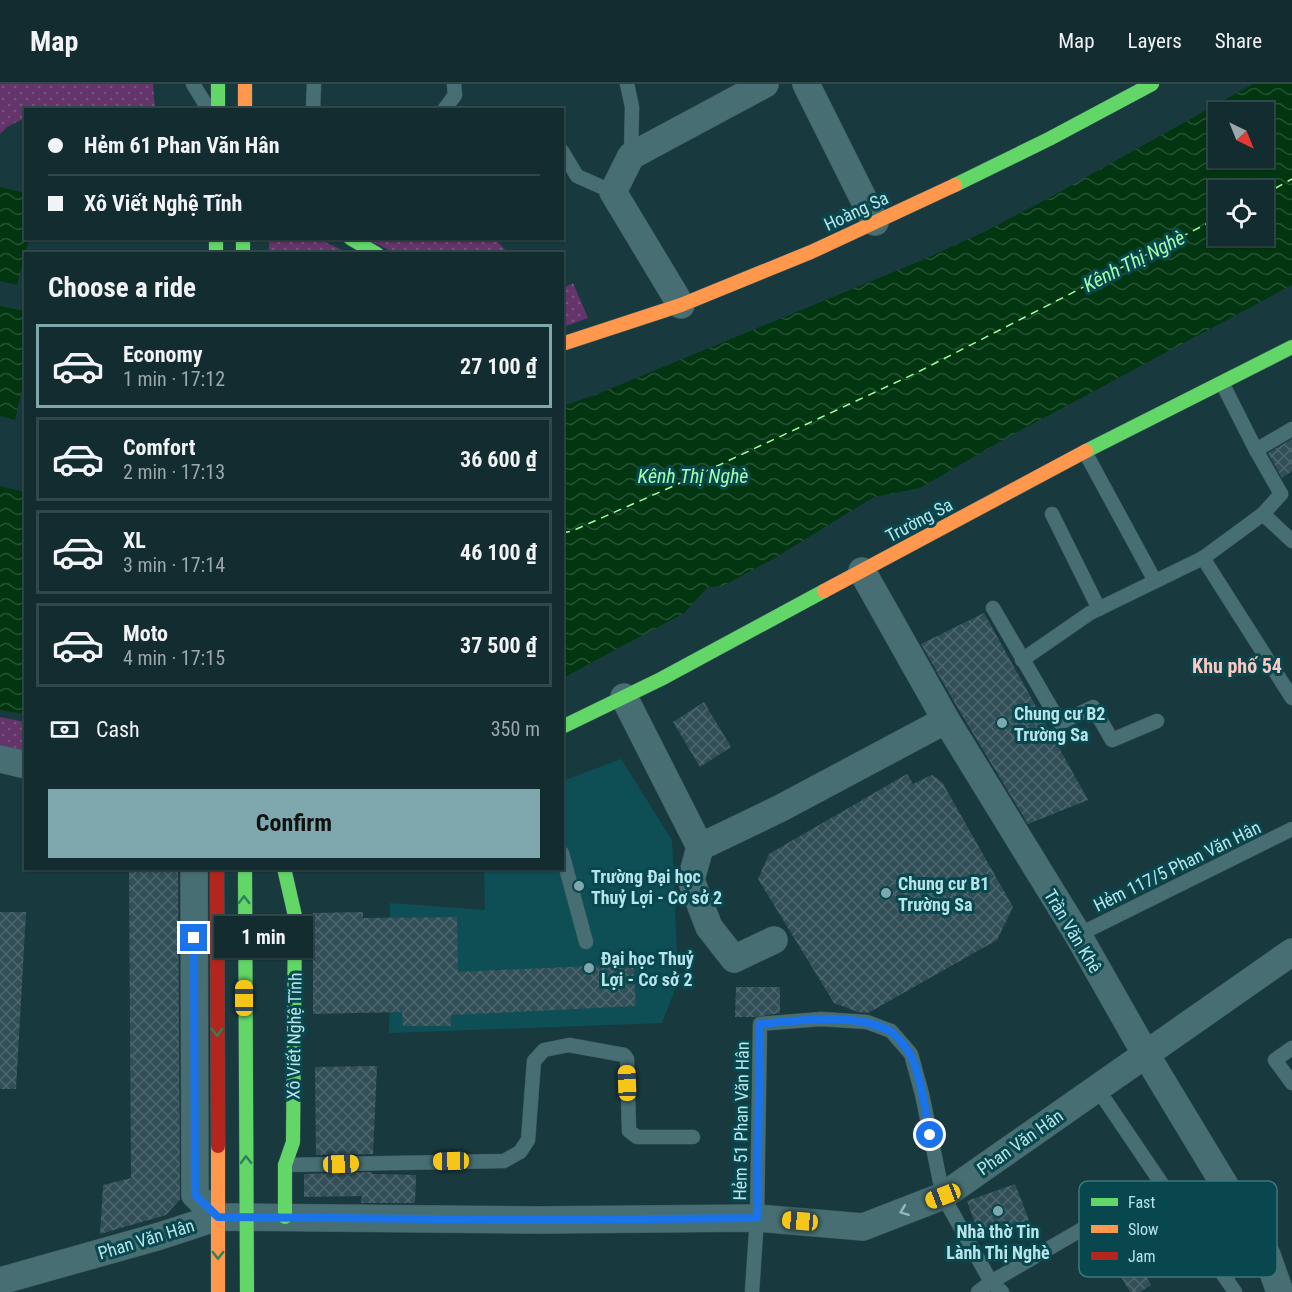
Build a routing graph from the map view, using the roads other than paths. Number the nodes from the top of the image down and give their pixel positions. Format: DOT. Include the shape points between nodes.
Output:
graph roads {
  1 [pos="193,84"];
  2 [pos="218,84"];
  3 [pos="245,84"];
  4 [pos="315,84"];
  5 [pos="454,84"];
  6 [pos="627,84"];
  7 [pos="765,84"];
  8 [pos="806,84"];
  9 [pos="1152,84"];
  10 [pos="208,108"];
  11 [pos="218,108"];
  12 [pos="245,108"];
  13 [pos="313,108"];
  14 [pos="445,108"];
  15 [pos="564,154"];
  16 [pos="631,156"];
  17 [pos="613,192"];
  18 [pos="875,222"];
  19 [pos="353,240"];
  20 [pos="374,252"];
  21 [pos="681,305"];
  22 [pos="564,343"];
  23 [pos="1289,353"];
  24 [pos="1222,383"];
  25 [pos="1292,429"];
  26 [pos="1256,450"];
  27 [pos="1085,452"];
  28 [pos="1052,514"];
  29 [pos="1263,514"];
  30 [pos="1292,541"];
  31 [pos="1203,558"];
  32 [pos="862,571"];
  33 [pos="1155,581"];
  34 [pos="993,608"];
  35 [pos="1099,609"];
  36 [pos="1022,660"];
  37 [pos="624,697"];
  38 [pos="1292,698"];
  39 [pos="946,720"];
  40 [pos="1157,721"];
  41 [pos="564,726"];
  42 [pos="0,759"];
  43 [pos="24,765"];
  44 [pos="1292,829"];
  45 [pos="700,847"];
  46 [pos="564,860"];
  47 [pos="194,870"];
  48 [pos="217,870"];
  49 [pos="244,870"];
  50 [pos="284,870"];
  51 [pos="279,902"];
  52 [pos="1078,935"];
  53 [pos="774,940"];
  54 [pos="586,942"];
  55 [pos="1292,952"];
  56 [pos="1292,1048"];
  57 [pos="1145,1053"];
  58 [pos="1292,1083"];
  59 [pos="1097,1088"];
  60 [pos="693,1137"];
  61 [pos="277,1144"];
  62 [pos="285,1165"];
  63 [pos="1158,1181"];
  64 [pos="1222,1181"];
  65 [pos="943,1196"];
  66 [pos="218,1217"];
  67 [pos="285,1217"];
  68 [pos="246,1218"];
  69 [pos="757,1218"];
  70 [pos="1079,1231"];
  71 [pos="1225,1277"];
  72 [pos="1275,1277"];
  73 [pos="0,1281"];
  74 [pos="992,1282"];
  75 [pos="218,1292"];
  76 [pos="247,1292"];
  77 [pos="752,1292"];
  78 [pos="978,1292"];
  79 [pos="1002,1292"];
  80 [pos="1235,1292"];
  81 [pos="1280,1292"];
  1 -- 10 [label="lane"];
  2 -- 11 [label="street"];
  3 -- 12 [label="street"];
  4 -- 13 [label="lane"];
  5 -- 14 [label="lane" via="455,94"];
  6 -- 16 [label="lane" via="632,107"];
  7 -- 16 [label="street"];
  8 -- 18 [label="street"];
  9 -- 18 [label="street, Hoàng Sa" via="1039,144"];
  15 -- 17 [label="lane" via="577,176"];
  16 -- 17 [label="street"];
  17 -- 21 [label="street"];
  18 -- 21 [label="street, Hoàng Sa"];
  19 -- 20 [label="street"];
  21 -- 22 [label="street, Hoàng Sa"];
  23 -- 24 [label="street, Trường Sa"];
  24 -- 26 [label="lane"];
  24 -- 27 [label="street, Trường Sa"];
  25 -- 26 [label="lane"];
  26 -- 29 [label="lane" via="1281,494"];
  27 -- 32 [label="street, Trường Sa"];
  27 -- 33 [label="lane"];
  28 -- 35 [label="lane"];
  29 -- 30 [label="lane"];
  29 -- 31 [label="lane"];
  31 -- 33 [label="lane"];
  31 -- 38 [label="lane"];
  32 -- 37 [label="street, Trường Sa"];
  32 -- 39 [label="street, Trần Văn Khê"];
  33 -- 35 [label="lane"];
  34 -- 36 [label="lane"];
  35 -- 36 [label="lane"];
  36 -- 40 [label="lane" via="1060,723 1093,707 1112,740"];
  37 -- 41 [label="street, Trường Sa"];
  37 -- 45 [label="street"];
  39 -- 45 [label="street"];
  39 -- 52 [label="street, Trần Văn Khê"];
  42 -- 43 [label="street"];
  44 -- 52 [label="lane, Hẻm 117/5 Phan Văn Hân"];
  45 -- 53 [label="street" via="691,880 709,927 734,959"];
  46 -- 54 [label="lane"];
  47 -- 66 [label="street" via="195,1195"];
  48 -- 66 [label="street, one-way"];
  68 -- 49 [label="street, one-way"];
  50 -- 51 [label="street, Xô Viết Nghệ Tĩnh"];
  50 -- 62 [label="street, Xô Viết Nghệ Tĩnh" via="295,916 293,1142"];
  52 -- 57 [label="street, Trần Văn Khê"];
  55 -- 57 [label="street, Phan Văn Hân"];
  56 -- 58 [label="lane" via="1275,1060"];
  57 -- 59 [label="street, Phan Văn Hân"];
  57 -- 64 [label="street, Trần Văn Khê"];
  59 -- 63 [label="lane"];
  59 -- 65 [label="street, Phan Văn Hân"];
  60 -- 62 [label="lane" via="632,1135 627,1059 624,1055 569,1045 544,1050 534,1061 528,1140 520,1152 504,1161"];
  61 -- 62 [label="street, Xô Viết Nghệ Tĩnh"];
  62 -- 67 [label="street, Xô Viết Nghệ Tĩnh"];
  65 -- 69 [label="street, Phan Văn Hân, one-way" via="863,1227"];
  65 -- 69 [label="lane, Hẻm 51 Phan Văn Hân" via="910,1054 891,1031 867,1022 821,1019 760,1024"];
  65 -- 74 [label="lane"];
  66 -- 68 [label="street, Phan Văn Hân"];
  66 -- 73 [label="street, Phan Văn Hân"];
  66 -- 75 [label="street, one-way"];
  67 -- 68 [label="street, Phan Văn Hân"];
  67 -- 69 [label="street, Phan Văn Hân"];
  68 -- 76 [label="street"];
  69 -- 77 [label="lane, Hẻm 51 Phan Văn Hân"];
  70 -- 74 [label="lane"];
  71 -- 80 [label="lane"];
  72 -- 81 [label="street, Trần Văn Khê"];
  74 -- 78 [label="lane"];
  74 -- 79 [label="lane"];
}
